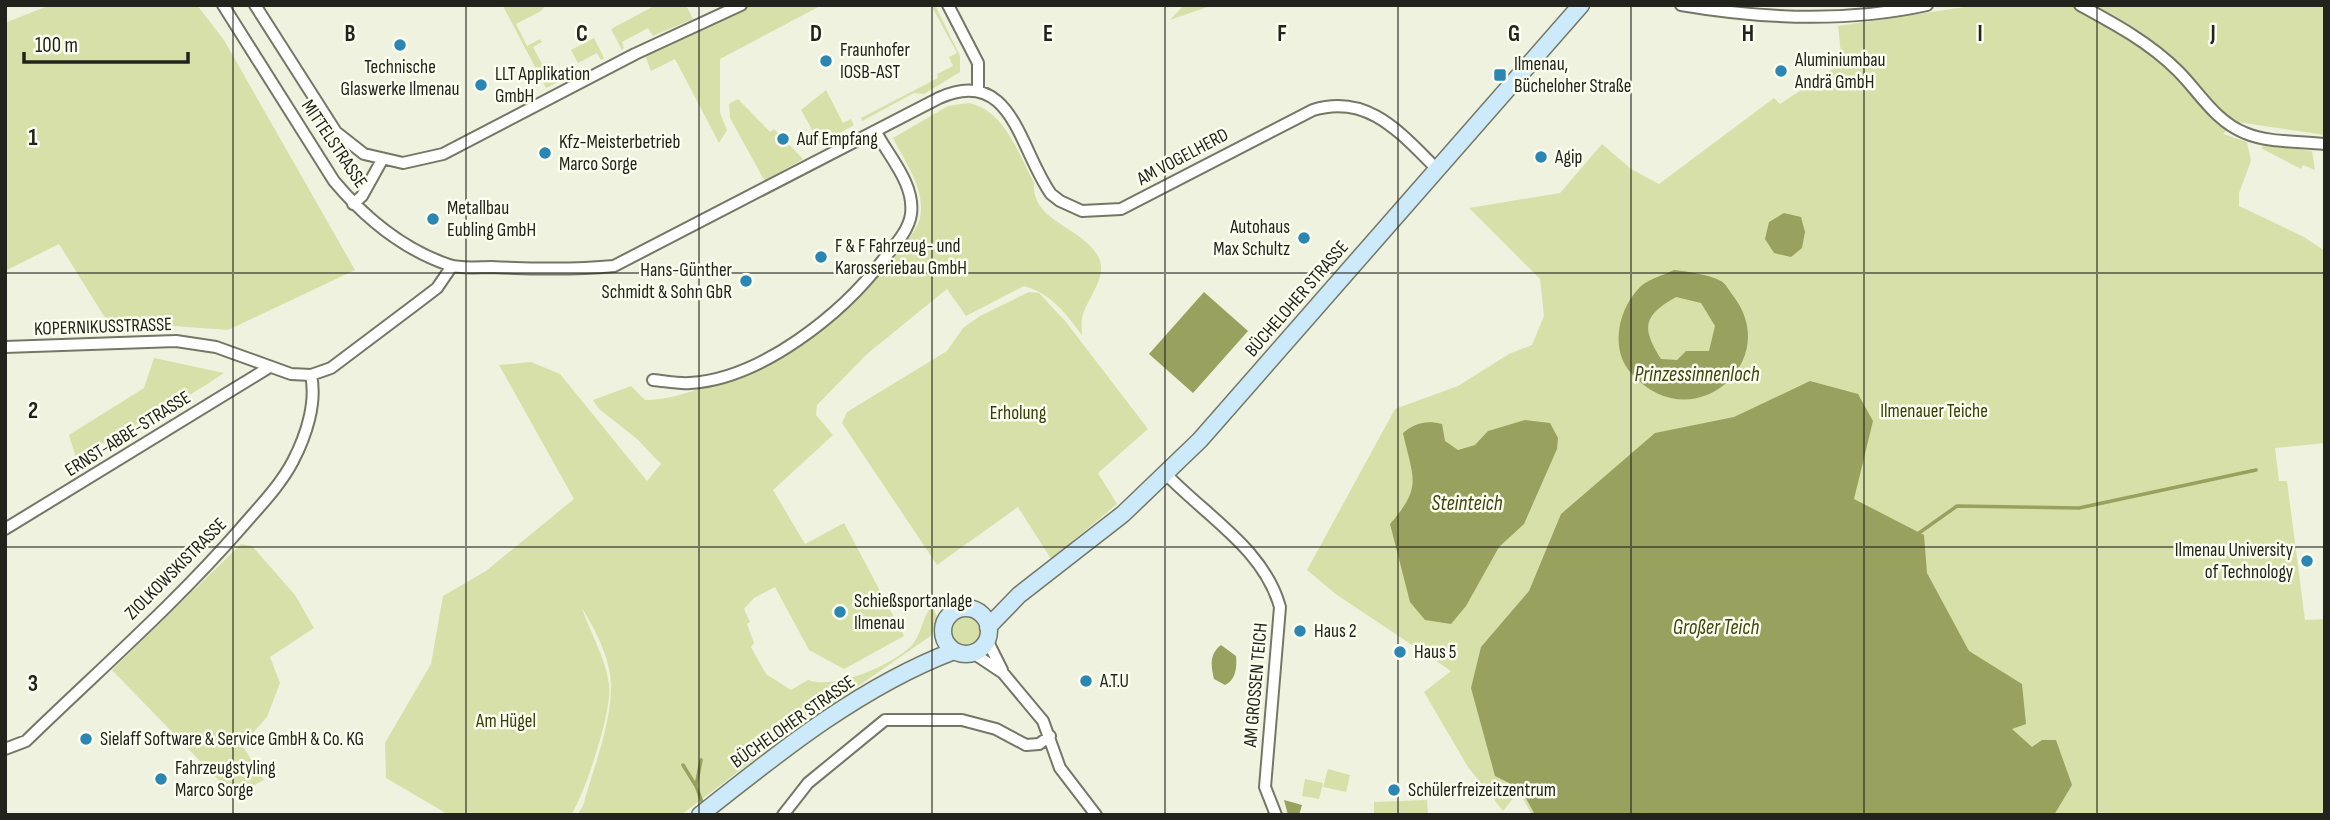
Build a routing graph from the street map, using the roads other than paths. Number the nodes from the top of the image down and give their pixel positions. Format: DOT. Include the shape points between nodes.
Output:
graph roads {
  1 [pos="223,5"];
  2 [pos="255,5"];
  3 [pos="741,5"];
  4 [pos="948,5"];
  5 [pos="1581,5"];
  6 [pos="1681,5"];
  7 [pos="1927,5"];
  8 [pos="2080,5"];
  9 [pos="978,89"];
  10 [pos="876,132"];
  11 [pos="2325,144"];
  12 [pos="382,160"];
  13 [pos="1438,170"];
  14 [pos="353,204"];
  15 [pos="452,266"];
  16 [pos="5,347"];
  17 [pos="268,368"];
  18 [pos="311,375"];
  19 [pos="653,380"];
  20 [pos="1167,474"];
  21 [pos="5,529"];
  22 [pos="1019,595"];
  23 [pos="978,611"];
  24 [pos="988,633"];
  25 [pos="943,636"];
  26 [pos="954,651"];
  27 [pos="973,653"];
  28 [pos="911,667"];
  29 [pos="1003,673"];
  30 [pos="1050,736"];
  31 [pos="6,747"];
  32 [pos="701,815"];
  33 [pos="783,815"];
  34 [pos="1096,815"];
  35 [pos="1276,815"];
  1 -- 14 [label="street, MITTELSTRASSE"];
  2 -- 12 [label="street" via="336,132 364,154"];
  3 -- 12 [label="street" via="635,54 443,154 424,161"];
  4 -- 9 [label="street" via="978,63"];
  5 -- 13 [label="main road, BÜCHELOHER STRASSE"];
  6 -- 7 [label="street" via="1807,18"];
  8 -- 11 [label="street" via="2154,51 2235,128 2253,136"];
  9 -- 10 [label="street" via="953,92"];
  9 -- 13 [label="street, AM VOGELHERD" via="996,97 1051,194 1070,207 1091,212 1121,209 1313,110 1343,104 1376,115"];
  10 -- 15 [label="street" via="614,266 561,271"];
  10 -- 19 [label="street" via="902,174 911,214 872,274 839,309 769,357 700,381"];
  12 -- 14 [label="street"];
  13 -- 20 [label="main road, BÜCHELOHER STRASSE"];
  14 -- 15 [label="street, MITTELSTRASSE" via="385,232"];
  15 -- 18 [label="street" via="437,288 331,368"];
  16 -- 17 [label="street, KOPERNIKUSSTRASSE" via="176,341 216,347"];
  17 -- 18 [label="street, KOPERNIKUSSTRASSE"];
  17 -- 21 [label="street, ERNST-ABBE-STRASSE"];
  18 -- 31 [label="street, ZIOLKOWSKISTRASSE" via="309,418 279,485 212,561 26,741"];
  20 -- 22 [label="main road, BÜCHELOHER STRASSE"];
  20 -- 35 [label="street, AM GROSSEN TEICH" via="1241,544 1274,586 1280,607 1265,787"];
  22 -- 23 [label="main road, BÜCHELOHER STRASSE"];
  22 -- 24 [label="main road, BÜCHELOHER STRASSE"];
  23 -- 24 [label="main road"];
  23 -- 25 [label="main road, BÜCHELOHER STRASSE" via="954,611 944,624"];
  24 -- 27 [label="main road, BÜCHELOHER STRASSE"];
  24 -- 29 [label="street"];
  25 -- 26 [label="main road"];
  25 -- 28 [label="main road, BÜCHELOHER STRASSE"];
  26 -- 27 [label="main road, BÜCHELOHER STRASSE"];
  26 -- 28 [label="main road, BÜCHELOHER STRASSE"];
  27 -- 29 [label="street"];
  28 -- 32 [label="main road, BÜCHELOHER STRASSE" via="838,714"];
  29 -- 30 [label="street" via="1043,720"];
  30 -- 33 [label="street" via="1027,745 996,729 962,720 885,720 808,783"];
  30 -- 34 [label="street" via="1060,768"];
}
